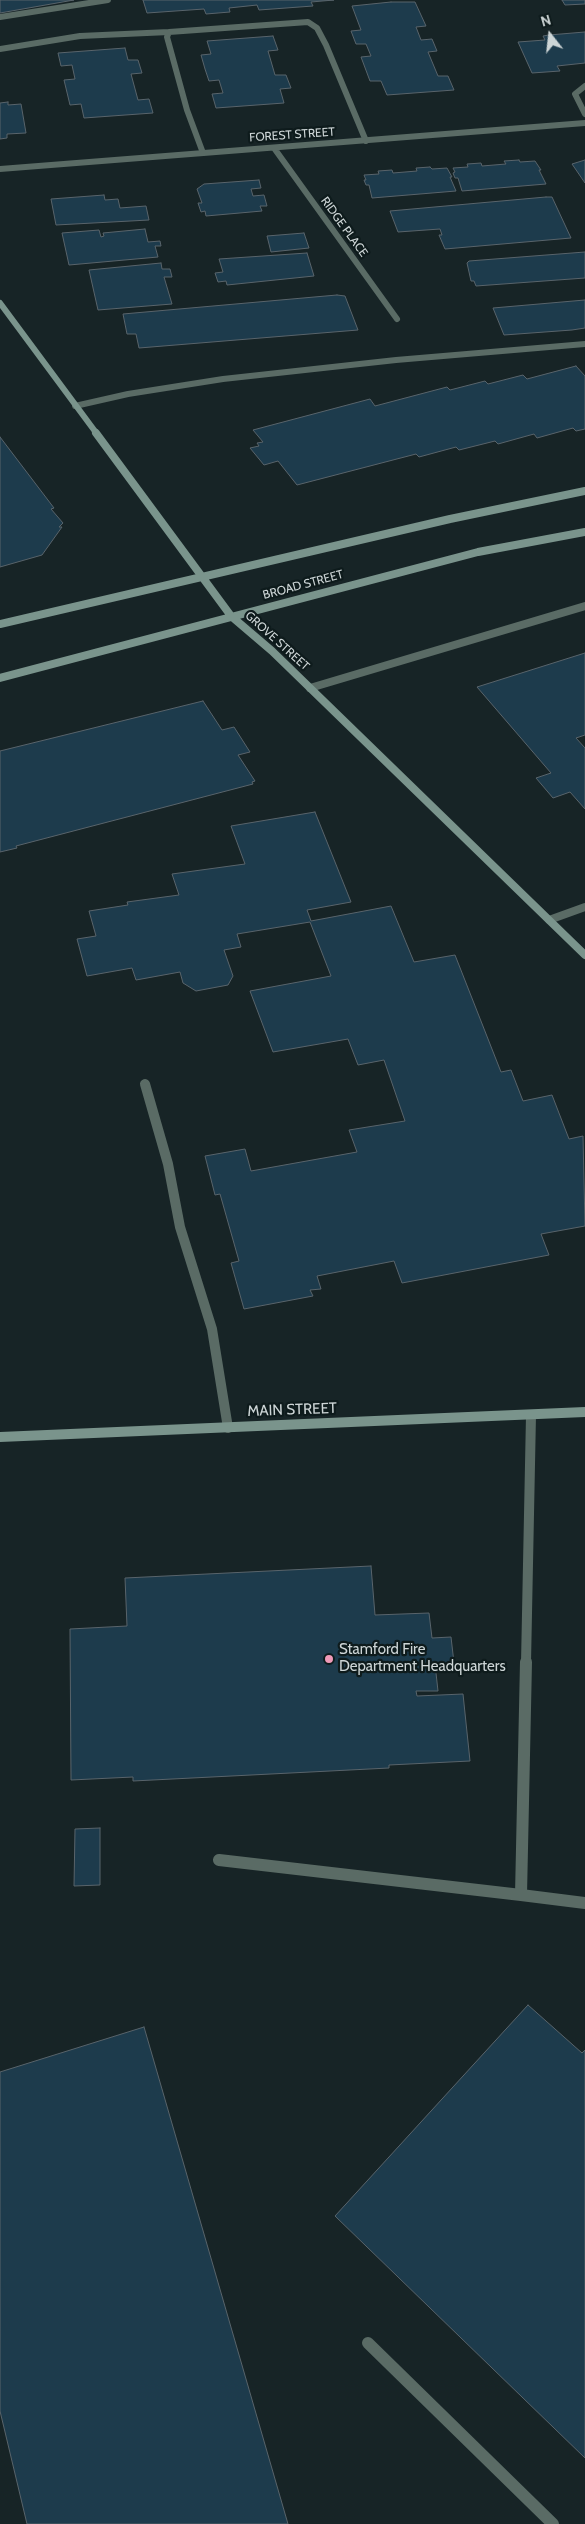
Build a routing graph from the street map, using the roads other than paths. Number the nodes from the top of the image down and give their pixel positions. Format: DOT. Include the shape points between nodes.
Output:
graph roads {
  1 [pos="108,0"];
  2 [pos="0,18"];
  3 [pos="169,32"];
  4 [pos="0,49"];
  5 [pos="585,86"];
  6 [pos="585,114"];
  7 [pos="585,123"];
  8 [pos="366,141"];
  9 [pos="274,148"];
  10 [pos="203,153"];
  11 [pos="0,169"];
  12 [pos="0,303"];
  13 [pos="397,319"];
  14 [pos="585,344"];
  15 [pos="75,406"];
  16 [pos="585,491"];
  17 [pos="585,532"];
  18 [pos="201,577"];
  19 [pos="585,606"];
  20 [pos="231,616"];
  21 [pos="0,624"];
  22 [pos="0,678"];
  23 [pos="310,688"];
  24 [pos="585,907"];
  25 [pos="549,920"];
  26 [pos="585,955"];
  27 [pos="145,1084"];
  28 [pos="585,1412"];
  29 [pos="531,1415"];
  30 [pos="228,1428"];
  31 [pos="0,1437"];
  32 [pos="219,1860"];
  33 [pos="521,1895"];
  34 [pos="585,1903"];
  35 [pos="368,2343"];
  36 [pos="553,2524"];
  1 -- 2 [label="street"];
  3 -- 4 [label="street" via="80,36"];
  3 -- 8 [label="street" via="308,22 317,28 326,45"];
  3 -- 10 [label="street" via="167,37 187,110"];
  5 -- 6 [label="street" via="576,94"];
  7 -- 8 [label="street, FOREST STREET"];
  8 -- 9 [label="street, FOREST STREET"];
  9 -- 10 [label="street, FOREST STREET"];
  9 -- 13 [label="street, RIDGE PLACE"];
  10 -- 11 [label="street, FOREST STREET"];
  12 -- 15 [label="main road, GROVE STREET"];
  14 -- 15 [label="street" via="223,379"];
  15 -- 18 [label="main road, GROVE STREET"];
  16 -- 18 [label="main road, BROAD STREET"];
  17 -- 20 [label="main road, BROAD STREET" via="469,554"];
  18 -- 20 [label="main road, GROVE STREET"];
  18 -- 21 [label="main road, BROAD STREET"];
  19 -- 23 [label="street"];
  20 -- 22 [label="main road, BROAD STREET"];
  20 -- 23 [label="main road, GROVE STREET"];
  23 -- 25 [label="main road, GROVE STREET"];
  24 -- 25 [label="street"];
  25 -- 26 [label="main road, GROVE STREET"];
  27 -- 30 [label="street" via="168,1164 180,1227 212,1329"];
  28 -- 29 [label="main road, MAIN STREET"];
  29 -- 30 [label="main road, MAIN STREET"];
  29 -- 33 [label="street"];
  30 -- 31 [label="main road, MAIN STREET"];
  32 -- 33 [label="street"];
  33 -- 34 [label="street"];
  35 -- 36 [label="street"];
}
